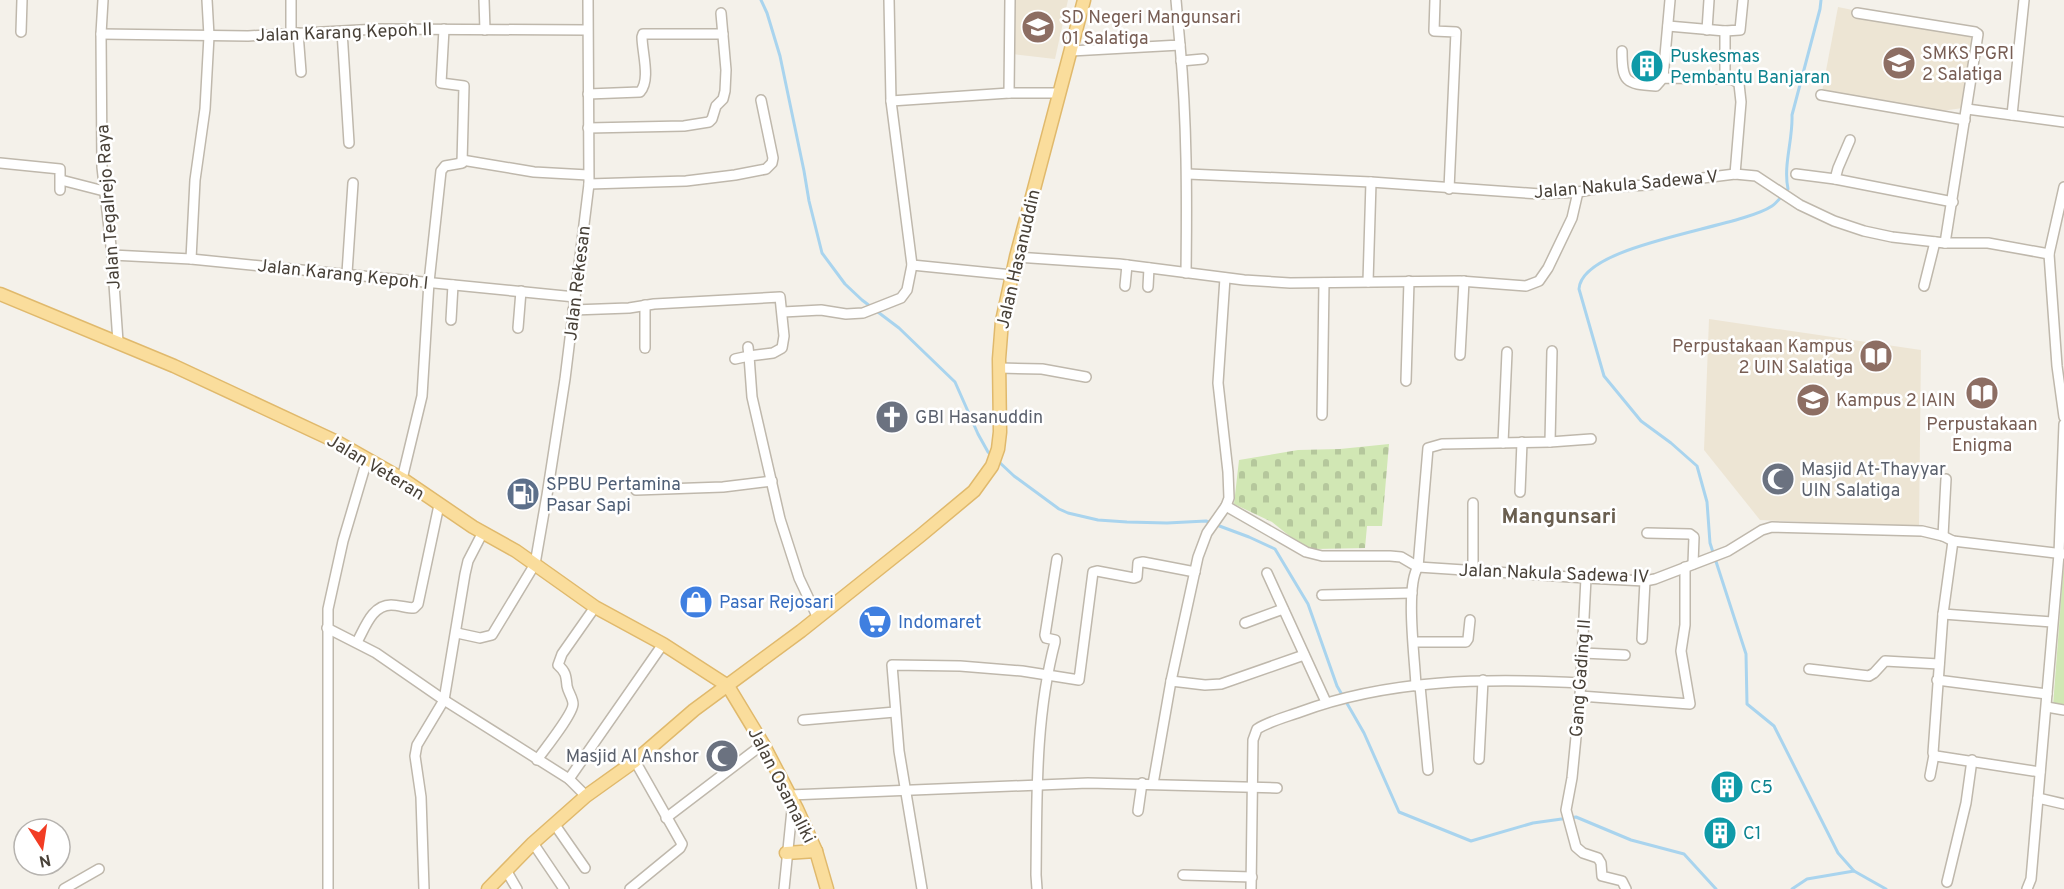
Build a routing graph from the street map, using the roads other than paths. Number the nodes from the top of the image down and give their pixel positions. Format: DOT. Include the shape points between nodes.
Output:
graph roads {
  1 [pos="22,0"];
  2 [pos="103,0"];
  3 [pos="207,0"];
  4 [pos="291,0"];
  5 [pos="484,0"];
  6 [pos="588,0"];
  7 [pos="889,0"];
  8 [pos="1010,0"];
  9 [pos="1084,0"];
  10 [pos="1176,0"];
  11 [pos="1435,0"];
  12 [pos="1670,0"];
  13 [pos="1709,0"];
  14 [pos="1743,0"];
  15 [pos="2024,0"];
  16 [pos="721,13"];
  17 [pos="1857,13"];
  18 [pos="1668,26"];
  19 [pos="444,29"];
  20 [pos="485,30"];
  21 [pos="587,30"];
  22 [pos="1707,30"];
  23 [pos="342,31"];
  24 [pos="1725,31"];
  25 [pos="21,32"];
  26 [pos="295,33"];
  27 [pos="101,34"];
  28 [pos="723,34"];
  29 [pos="209,36"];
  30 [pos="1179,45"];
  31 [pos="1071,51"];
  32 [pos="1622,51"];
  33 [pos="1203,59"];
  34 [pos="1181,61"];
  35 [pos="301,72"];
  36 [pos="1663,78"];
  37 [pos="1725,79"];
  38 [pos="1010,93"];
  39 [pos="1058,93"];
  40 [pos="588,94"];
  41 [pos="1821,95"];
  42 [pos="761,100"];
  43 [pos="891,101"];
  44 [pos="1967,109"];
  45 [pos="2013,116"];
  46 [pos="1965,120"];
  47 [pos="2064,122"];
  48 [pos="588,128"];
  49 [pos="1850,140"];
  50 [pos="349,143"];
  51 [pos="462,160"];
  52 [pos="0,163"];
  53 [pos="1188,174"];
  54 [pos="1735,174"];
  55 [pos="1796,174"];
  56 [pos="589,179"];
  57 [pos="1835,179"];
  58 [pos="1371,182"];
  59 [pos="353,183"];
  60 [pos="2064,187"];
  61 [pos="1449,189"];
  62 [pos="104,191"];
  63 [pos="1578,192"];
  64 [pos="1953,202"];
  65 [pos="1940,242"];
  66 [pos="2049,254"];
  67 [pos="112,255"];
  68 [pos="1016,257"];
  69 [pos="191,259"];
  70 [pos="912,265"];
  71 [pos="1127,266"];
  72 [pos="1149,268"];
  73 [pos="346,273"];
  74 [pos="1186,273"];
  75 [pos="1012,275"];
  76 [pos="1226,278"];
  77 [pos="1409,281"];
  78 [pos="1464,281"];
  79 [pos="429,282"];
  80 [pos="1368,282"];
  81 [pos="1324,283"];
  82 [pos="453,285"];
  83 [pos="1125,286"];
  84 [pos="1924,286"];
  85 [pos="1148,287"];
  86 [pos="521,291"];
  87 [pos="0,294"];
  88 [pos="574,297"];
  89 [pos="645,305"];
  90 [pos="573,310"];
  91 [pos="783,312"];
  92 [pos="2064,314"];
  93 [pos="2053,315"];
  94 [pos="451,320"];
  95 [pos="518,328"];
  96 [pos="118,342"];
  97 [pos="645,348"];
  98 [pos="1552,351"];
  99 [pos="748,352"];
  100 [pos="1507,352"];
  101 [pos="1460,355"];
  102 [pos="735,359"];
  103 [pos="2060,366"];
  104 [pos="1000,368"];
  105 [pos="1086,377"];
  106 [pos="1406,381"];
  107 [pos="1322,415"];
  108 [pos="2064,417"];
  109 [pos="2064,424"];
  110 [pos="1591,439"];
  111 [pos="1522,442"];
  112 [pos="1550,442"];
  113 [pos="1503,443"];
  114 [pos="367,460"];
  115 [pos="402,479"];
  116 [pos="1946,479"];
  117 [pos="772,481"];
  118 [pos="636,490"];
  119 [pos="1520,492"];
  120 [pos="1473,503"];
  121 [pos="439,505"];
  122 [pos="1227,506"];
  123 [pos="483,532"];
  124 [pos="1647,533"];
  125 [pos="1942,536"];
  126 [pos="1953,542"];
  127 [pos="2061,554"];
  128 [pos="1057,560"];
  129 [pos="535,564"];
  130 [pos="1689,566"];
  131 [pos="1418,567"];
  132 [pos="1473,569"];
  133 [pos="1195,572"];
  134 [pos="1267,573"];
  135 [pos="1586,578"];
  136 [pos="1645,581"];
  137 [pos="1412,593"];
  138 [pos="1322,595"];
  139 [pos="595,607"];
  140 [pos="1283,609"];
  141 [pos="1943,614"];
  142 [pos="817,616"];
  143 [pos="1470,620"];
  144 [pos="2052,622"];
  145 [pos="1245,623"];
  146 [pos="327,628"];
  147 [pos="457,633"];
  148 [pos="1642,639"];
  149 [pos="357,642"];
  150 [pos="1414,642"];
  151 [pos="663,644"];
  152 [pos="1583,653"];
  153 [pos="1304,655"];
  154 [pos="1625,655"];
  155 [pos="1939,664"];
  156 [pos="1809,669"];
  157 [pos="1047,675"];
  158 [pos="1483,680"];
  159 [pos="1937,680"];
  160 [pos="1171,681"];
  161 [pos="1581,683"];
  162 [pos="728,686"];
  163 [pos="1418,686"];
  164 [pos="2047,694"];
  165 [pos="1580,696"];
  166 [pos="444,700"];
  167 [pos="1330,701"];
  168 [pos="2047,707"];
  169 [pos="2064,710"];
  170 [pos="895,712"];
  171 [pos="803,720"];
  172 [pos="764,744"];
  173 [pos="1934,755"];
  174 [pos="1479,759"];
  175 [pos="537,760"];
  176 [pos="1972,760"];
  177 [pos="635,761"];
  178 [pos="1428,770"];
  179 [pos="2040,772"];
  180 [pos="1930,776"];
  181 [pos="569,779"];
  182 [pos="1142,783"];
  183 [pos="1037,784"];
  184 [pos="1153,784"];
  185 [pos="1254,788"];
  186 [pos="1277,789"];
  187 [pos="905,790"];
  188 [pos="586,796"];
  189 [pos="792,797"];
  190 [pos="2038,798"];
  191 [pos="2064,804"];
  192 [pos="1138,811"];
  193 [pos="666,818"];
  194 [pos="555,825"];
  195 [pos="533,843"];
  196 [pos="816,851"];
  197 [pos="786,853"];
  198 [pos="585,868"];
  199 [pos="99,869"];
  200 [pos="506,870"];
  201 [pos="1183,875"];
  202 [pos="1252,877"];
  203 [pos="1947,882"];
  204 [pos="635,887"];
  205 [pos="64,889"];
  206 [pos="328,889"];
  207 [pos="424,889"];
  208 [pos="488,889"];
  209 [pos="517,889"];
  210 [pos="564,889"];
  211 [pos="784,889"];
  212 [pos="827,889"];
  213 [pos="922,889"];
  214 [pos="1037,889"];
  215 [pos="1251,889"];
  216 [pos="1626,889"];
  217 [pos="2027,889"];
  1 -- 25 [label="street"];
  2 -- 27 [label="street, Jalan Tegalrejo Raya"];
  3 -- 29 [label="street"];
  4 -- 26 [label="street"];
  5 -- 20 [label="street"];
  6 -- 21 [label="street, Jalan Rekesan"];
  7 -- 43 [label="street"];
  8 -- 38 [label="street"];
  9 -- 31 [label="main road, Jalan Hasanuddin"];
  10 -- 30 [label="street"];
  11 -- 61 [label="street" via="1434,31 1456,32"];
  12 -- 18 [label="street"];
  13 -- 22 [label="street"];
  14 -- 24 [label="street" via="1741,29"];
  15 -- 45 [label="street"];
  16 -- 28 [label="street"];
  17 -- 44 [label="street" via="1977,33"];
  18 -- 22 [label="street"];
  18 -- 36 [label="street"];
  19 -- 20 [label="street, Jalan Karang Kepoh II"];
  19 -- 23 [label="street, Jalan Karang Kepoh II"];
  19 -- 51 [label="street" via="441,83 464,86"];
  20 -- 21 [label="street, Jalan Karang Kepoh II"];
  21 -- 40 [label="street, Jalan Rekesan"];
  22 -- 24 [label="street"];
  23 -- 26 [label="street, Jalan Karang Kepoh II"];
  23 -- 50 [label="street"];
  24 -- 37 [label="street"];
  26 -- 29 [label="street, Jalan Karang Kepoh II"];
  26 -- 35 [label="street"];
  27 -- 29 [label="street, Jalan Karang Kepoh II"];
  27 -- 62 [label="street, Jalan Tegalrejo Raya" via="100,139"];
  28 -- 40 [label="street" via="643,34 643,89"];
  28 -- 48 [label="street" via="725,91 709,122"];
  29 -- 69 [label="street"];
  30 -- 31 [label="street"];
  30 -- 34 [label="street"];
  31 -- 39 [label="main road, Jalan Hasanuddin"];
  32 -- 36 [label="street" via="1622,71 1629,82 1656,86"];
  33 -- 34 [label="street"];
  34 -- 53 [label="street"];
  36 -- 37 [label="street"];
  37 -- 54 [label="street" via="1739,84 1741,102"];
  38 -- 39 [label="street"];
  38 -- 43 [label="street"];
  39 -- 68 [label="main road, Jalan Hasanuddin"];
  40 -- 48 [label="street, Jalan Rekesan"];
  41 -- 46 [label="street"];
  42 -- 56 [label="street" via="773,158 766,169 686,181"];
  43 -- 70 [label="street"];
  44 -- 45 [label="street"];
  44 -- 46 [label="street"];
  45 -- 47 [label="street"];
  46 -- 64 [label="street"];
  48 -- 56 [label="street, Jalan Rekesan"];
  49 -- 57 [label="street"];
  51 -- 56 [label="street"];
  51 -- 79 [label="street" via="441,171"];
  52 -- 62 [label="street" via="60,169 60,185"];
  53 -- 58 [label="street, Jalan Nakula Sadewa V"];
  53 -- 74 [label="street"];
  54 -- 63 [label="street, Jalan Nakula Sadewa V"];
  54 -- 65 [label="street, Jalan Nakula Sadewa V" via="1756,176 1834,221 1864,231"];
  55 -- 57 [label="street"];
  56 -- 88 [label="street, Jalan Rekesan"];
  57 -- 64 [label="street"];
  58 -- 61 [label="street, Jalan Nakula Sadewa V"];
  58 -- 80 [label="street"];
  59 -- 73 [label="street"];
  60 -- 66 [label="street"];
  61 -- 63 [label="street, Jalan Nakula Sadewa V"];
  62 -- 67 [label="street, Jalan Tegalrejo Raya"];
  63 -- 78 [label="street" via="1572,218 1539,281 1526,286"];
  64 -- 65 [label="street"];
  65 -- 66 [label="street, Jalan Nakula Sadewa V" via="1988,243"];
  65 -- 84 [label="street"];
  66 -- 93 [label="street"];
  67 -- 69 [label="street, Jalan Karang Kepoh I"];
  67 -- 96 [label="street, Jalan Tegalrejo Raya"];
  68 -- 71 [label="street"];
  68 -- 75 [label="main road, Jalan Hasanuddin"];
  69 -- 73 [label="street, Jalan Karang Kepoh I"];
  70 -- 75 [label="street"];
  70 -- 91 [label="street" via="907,290 896,301 863,313"];
  71 -- 72 [label="street"];
  71 -- 83 [label="street"];
  72 -- 74 [label="street"];
  72 -- 85 [label="street"];
  73 -- 79 [label="street, Jalan Karang Kepoh I"];
  74 -- 76 [label="street"];
  75 -- 104 [label="main road, Jalan Hasanuddin" via="1002,321"];
  76 -- 81 [label="street"];
  76 -- 122 [label="street" via="1218,383 1229,488"];
  77 -- 78 [label="street"];
  77 -- 80 [label="street"];
  77 -- 106 [label="street"];
  78 -- 101 [label="street"];
  79 -- 82 [label="street, Jalan Karang Kepoh I"];
  79 -- 115 [label="street" via="422,396"];
  80 -- 81 [label="street"];
  81 -- 107 [label="street"];
  82 -- 86 [label="street, Jalan Karang Kepoh I"];
  82 -- 94 [label="street"];
  86 -- 88 [label="street, Jalan Karang Kepoh I"];
  86 -- 95 [label="street"];
  87 -- 96 [label="main road, Jalan Veteran"];
  88 -- 90 [label="street, Jalan Rekesan"];
  89 -- 90 [label="street"];
  89 -- 91 [label="street" via="779,297"];
  89 -- 97 [label="street"];
  90 -- 129 [label="street, Jalan Rekesan"];
  91 -- 99 [label="street" via="782,348 774,353"];
  92 -- 93 [label="street"];
  93 -- 103 [label="street"];
  96 -- 114 [label="main road, Jalan Veteran" via="290,419"];
  98 -- 112 [label="street"];
  99 -- 102 [label="street"];
  99 -- 117 [label="street" via="752,397"];
  100 -- 113 [label="street"];
  103 -- 108 [label="street"];
  104 -- 105 [label="street" via="1042,369"];
  104 -- 142 [label="main road, Jalan Hasanuddin" via="1000,432 992,466 974,490"];
  109 -- 127 [label="street"];
  110 -- 112 [label="street"];
  111 -- 112 [label="street"];
  111 -- 113 [label="street"];
  111 -- 119 [label="street"];
  113 -- 131 [label="street" via="1442,444 1428,448"];
  114 -- 115 [label="main road, Jalan Veteran"];
  114 -- 146 [label="street" via="341,551"];
  115 -- 121 [label="main road, Jalan Veteran"];
  116 -- 125 [label="street"];
  117 -- 118 [label="street"];
  117 -- 142 [label="street" via="799,578"];
  120 -- 132 [label="street"];
  121 -- 123 [label="main road, Jalan Veteran"];
  121 -- 149 [label="street" via="418,604 414,608 380,607"];
  122 -- 131 [label="street, Jalan Nakula Sadewa IV" via="1306,552 1322,556 1401,557"];
  122 -- 133 [label="street" via="1202,542"];
  123 -- 129 [label="main road, Jalan Veteran"];
  123 -- 147 [label="street" via="468,561"];
  124 -- 130 [label="street" via="1694,537"];
  125 -- 126 [label="street, Jalan Nakula Sadewa IV"];
  125 -- 130 [label="street, Jalan Nakula Sadewa IV" via="1922,531 1772,527 1728,551"];
  126 -- 127 [label="street, Jalan Nakula Sadewa IV"];
  126 -- 141 [label="street"];
  127 -- 144 [label="street"];
  128 -- 157 [label="street" via="1045,635 1055,640"];
  129 -- 139 [label="main road, Jalan Veteran"];
  129 -- 147 [label="street" via="492,635 480,638"];
  130 -- 136 [label="street, Jalan Nakula Sadewa IV"];
  130 -- 165 [label="street" via="1682,651 1690,704"];
  131 -- 132 [label="street, Jalan Nakula Sadewa IV"];
  131 -- 137 [label="street"];
  132 -- 135 [label="street, Jalan Nakula Sadewa IV"];
  133 -- 157 [label="street" via="1143,562 1138,563 1134,578 1093,572 1080,678"];
  133 -- 160 [label="street"];
  134 -- 140 [label="street"];
  135 -- 136 [label="street, Jalan Nakula Sadewa IV"];
  135 -- 152 [label="street, Gang Gading II"];
  136 -- 148 [label="street"];
  137 -- 138 [label="street"];
  137 -- 150 [label="street"];
  139 -- 151 [label="main road, Jalan Veteran"];
  139 -- 175 [label="street" via="558,665 566,676 572,710"];
  140 -- 145 [label="street"];
  140 -- 153 [label="street"];
  141 -- 144 [label="street"];
  141 -- 155 [label="street"];
  142 -- 162 [label="main road, Jalan Hasanuddin"];
  143 -- 150 [label="street" via="1466,642"];
  144 -- 164 [label="street"];
  146 -- 149 [label="street"];
  146 -- 206 [label="street"];
  147 -- 166 [label="street"];
  149 -- 166 [label="street"];
  150 -- 163 [label="street"];
  151 -- 162 [label="main road, Jalan Veteran"];
  151 -- 181 [label="street"];
  152 -- 154 [label="street"];
  152 -- 161 [label="street, Gang Gading II"];
  153 -- 160 [label="street" via="1216,685"];
  153 -- 167 [label="street"];
  155 -- 156 [label="street" via="1885,661 1869,676"];
  155 -- 159 [label="street"];
  157 -- 170 [label="street" via="960,666 892,665"];
  157 -- 183 [label="street"];
  158 -- 161 [label="street"];
  158 -- 163 [label="street"];
  158 -- 174 [label="street"];
  159 -- 164 [label="street"];
  159 -- 173 [label="street"];
  160 -- 184 [label="street"];
  161 -- 165 [label="street, Gang Gading II"];
  162 -- 172 [label="main road, Jalan Osamaliki"];
  162 -- 177 [label="main road, Jalan Hasanuddin"];
  163 -- 167 [label="street"];
  163 -- 178 [label="street"];
  164 -- 168 [label="street"];
  165 -- 216 [label="street, Gang Gading II" via="1566,810 1569,824 1578,850 1599,858 1602,876 1622,881"];
  166 -- 175 [label="street"];
  166 -- 207 [label="street" via="417,745 415,756 421,797"];
  167 -- 185 [label="street" via="1257,729 1253,740"];
  168 -- 169 [label="street"];
  168 -- 179 [label="street"];
  170 -- 171 [label="street"];
  170 -- 187 [label="street"];
  172 -- 189 [label="main road, Jalan Osamaliki"];
  172 -- 193 [label="street"];
  173 -- 176 [label="street"];
  173 -- 180 [label="street"];
  175 -- 181 [label="street"];
  176 -- 179 [label="street"];
  176 -- 203 [label="street"];
  177 -- 188 [label="main road, Jalan Hasanuddin"];
  177 -- 193 [label="street"];
  179 -- 190 [label="street"];
  181 -- 188 [label="street"];
  182 -- 183 [label="street"];
  182 -- 184 [label="street"];
  182 -- 192 [label="street"];
  183 -- 187 [label="street"];
  183 -- 214 [label="street"];
  184 -- 185 [label="street"];
  185 -- 186 [label="street"];
  185 -- 202 [label="street"];
  187 -- 189 [label="street"];
  187 -- 213 [label="street"];
  188 -- 194 [label="main road, Jalan Hasanuddin"];
  189 -- 196 [label="main road, Jalan Osamaliki"];
  189 -- 197 [label="street"];
  190 -- 191 [label="street"];
  190 -- 217 [label="street"];
  193 -- 204 [label="street" via="682,846"];
  194 -- 195 [label="main road, Jalan Hasanuddin"];
  194 -- 198 [label="street"];
  195 -- 200 [label="main road, Jalan Hasanuddin"];
  195 -- 210 [label="street"];
  196 -- 197 [label="main road"];
  196 -- 212 [label="main road, Jalan Osamaliki"];
  197 -- 211 [label="street"];
  199 -- 205 [label="street"];
  200 -- 208 [label="main road, Jalan Hasanuddin"];
  200 -- 209 [label="street"];
  201 -- 202 [label="street"];
  202 -- 215 [label="street"];
}
